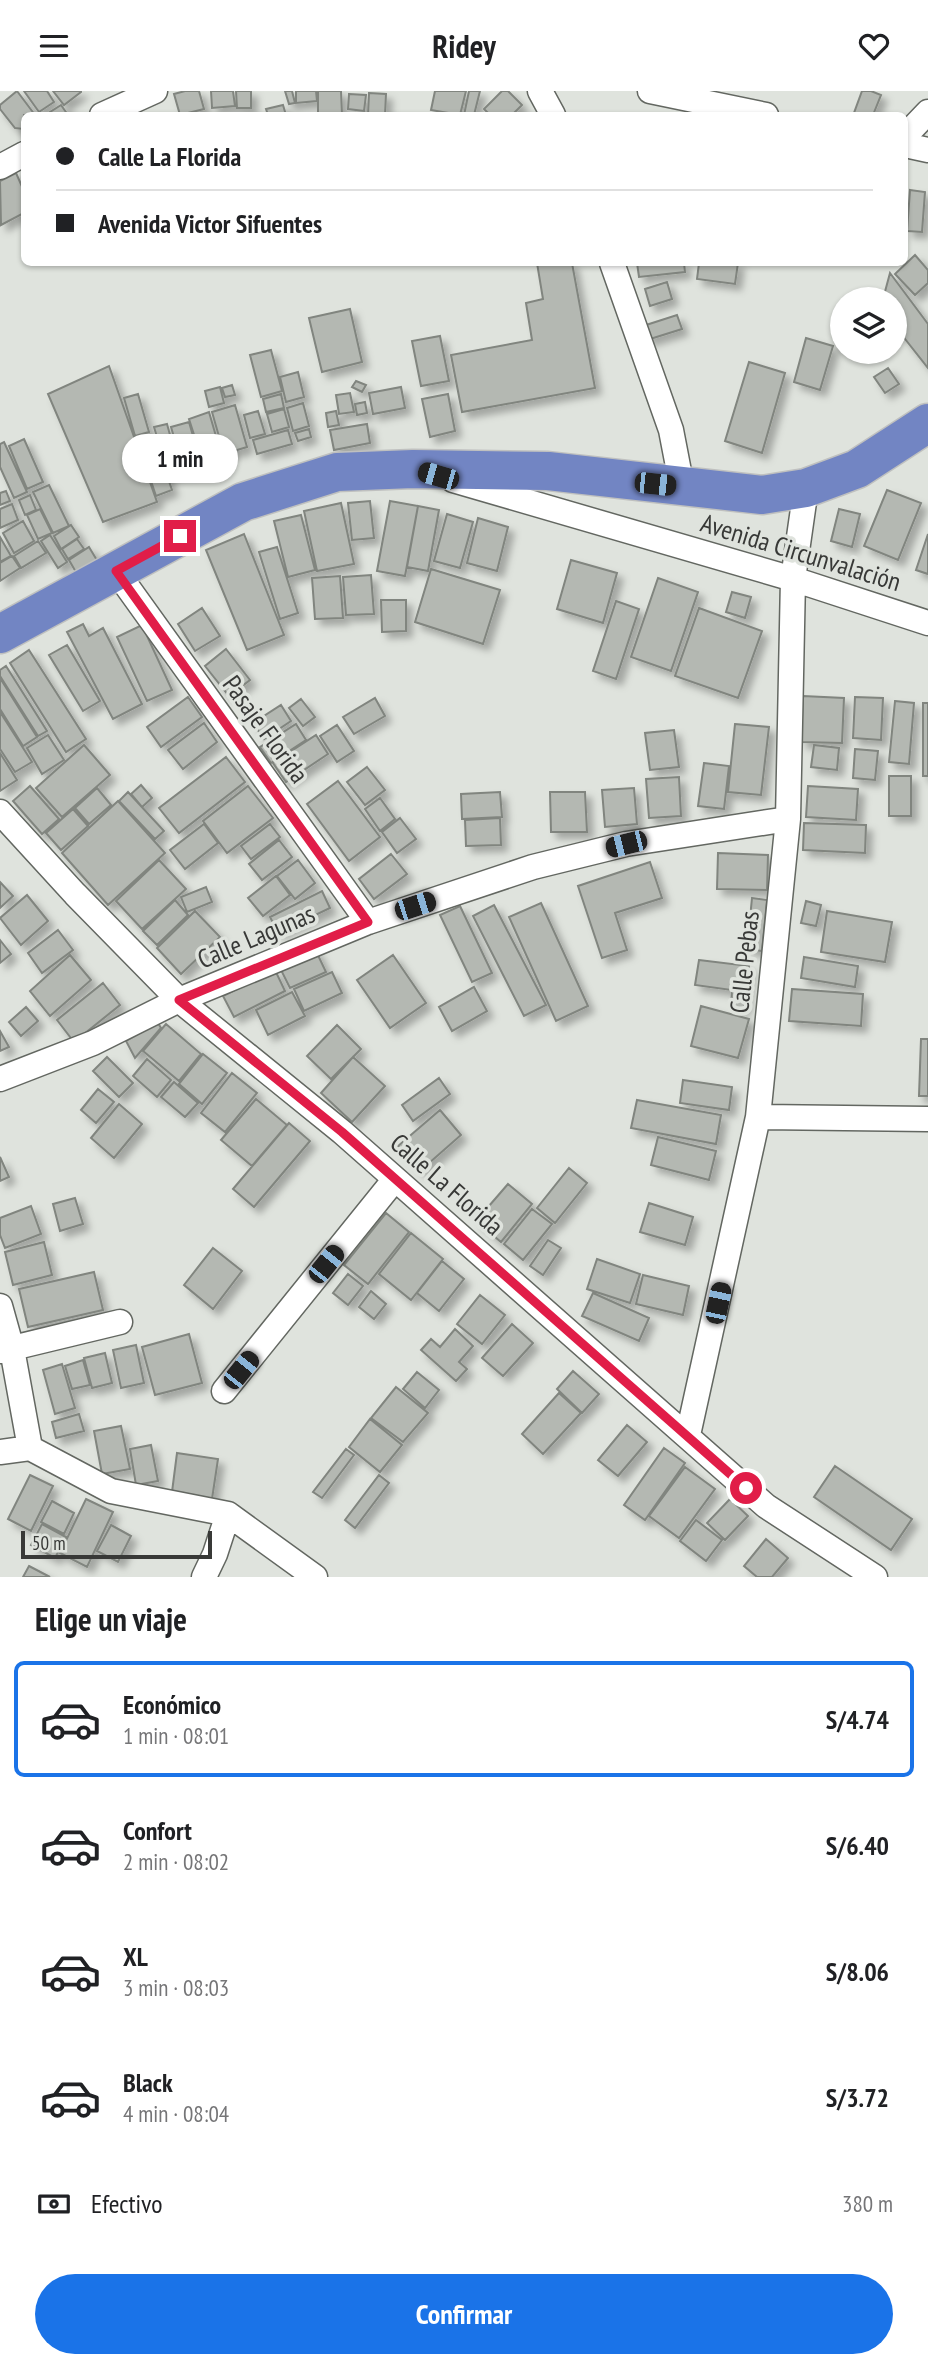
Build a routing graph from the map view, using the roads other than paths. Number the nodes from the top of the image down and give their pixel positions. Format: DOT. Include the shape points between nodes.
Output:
graph roads {
  1 [pos="155,91"];
  2 [pos="540,91"];
  3 [pos="650,91"];
  4 [pos="110,112"];
  5 [pos="551,112"];
  6 [pos="752,112"];
  7 [pos="928,112"];
  8 [pos="908,133"];
  9 [pos="908,146"];
  10 [pos="928,150"];
  11 [pos="613,266"];
  12 [pos="928,423"];
  13 [pos="413,469"];
  14 [pos="682,487"];
  15 [pos="806,488"];
  16 [pos="116,571"];
  17 [pos="793,579"];
  18 [pos="928,623"];
  19 [pos="0,633"];
  20 [pos="0,812"];
  21 [pos="788,819"];
  22 [pos="368,922"];
  23 [pos="179,1000"];
  24 [pos="0,1079"];
  25 [pos="758,1117"];
  26 [pos="928,1119"];
  27 [pos="395,1179"];
  28 [pos="0,1306"];
  29 [pos="120,1322"];
  30 [pos="6,1350"];
  31 [pos="224,1391"];
  32 [pos="688,1435"];
  33 [pos="30,1448"];
  34 [pos="0,1452"];
  35 [pos="228,1514"];
  36 [pos="204,1577"];
  37 [pos="315,1577"];
  38 [pos="875,1577"];
  1 -- 4 [label="street"];
  2 -- 5 [label="street"];
  3 -- 6 [label="street"];
  7 -- 8 [label="street"];
  9 -- 10 [label="street"];
  11 -- 14 [label="street" via="671,430"];
  12 -- 15 [label="highway" via="857,468"];
  13 -- 14 [label="highway" via="548,471"];
  13 -- 16 [label="highway" via="337,473 243,502"];
  13 -- 17 [label="street, Avenida Circunvalación"];
  14 -- 15 [label="highway" via="762,495"];
  15 -- 17 [label="street, Calle Pebas"];
  16 -- 19 [label="highway"];
  16 -- 22 [label="street, Pasaje Florida"];
  17 -- 18 [label="street, Avenida Circunvalación"];
  17 -- 21 [label="street, Calle Pebas"];
  20 -- 23 [label="street, Calle La Florida"];
  21 -- 22 [label="street, Calle Lagunas" via="626,844 533,867"];
  21 -- 25 [label="street, Calle Pebas"];
  22 -- 23 [label="street, Calle Lagunas"];
  23 -- 24 [label="street, Calle Lagunas" via="93,1043"];
  23 -- 27 [label="street, Calle La Florida"];
  25 -- 26 [label="street"];
  25 -- 32 [label="street, Calle Pebas"];
  27 -- 31 [label="street"];
  27 -- 32 [label="street, Calle La Florida"];
  28 -- 30 [label="street"];
  29 -- 30 [label="street"];
  30 -- 33 [label="street"];
  32 -- 38 [label="street, Calle La Florida" via="766,1506"];
  33 -- 34 [label="street"];
  33 -- 35 [label="street" via="111,1491"];
  35 -- 36 [label="street"];
  35 -- 37 [label="street"];
}
